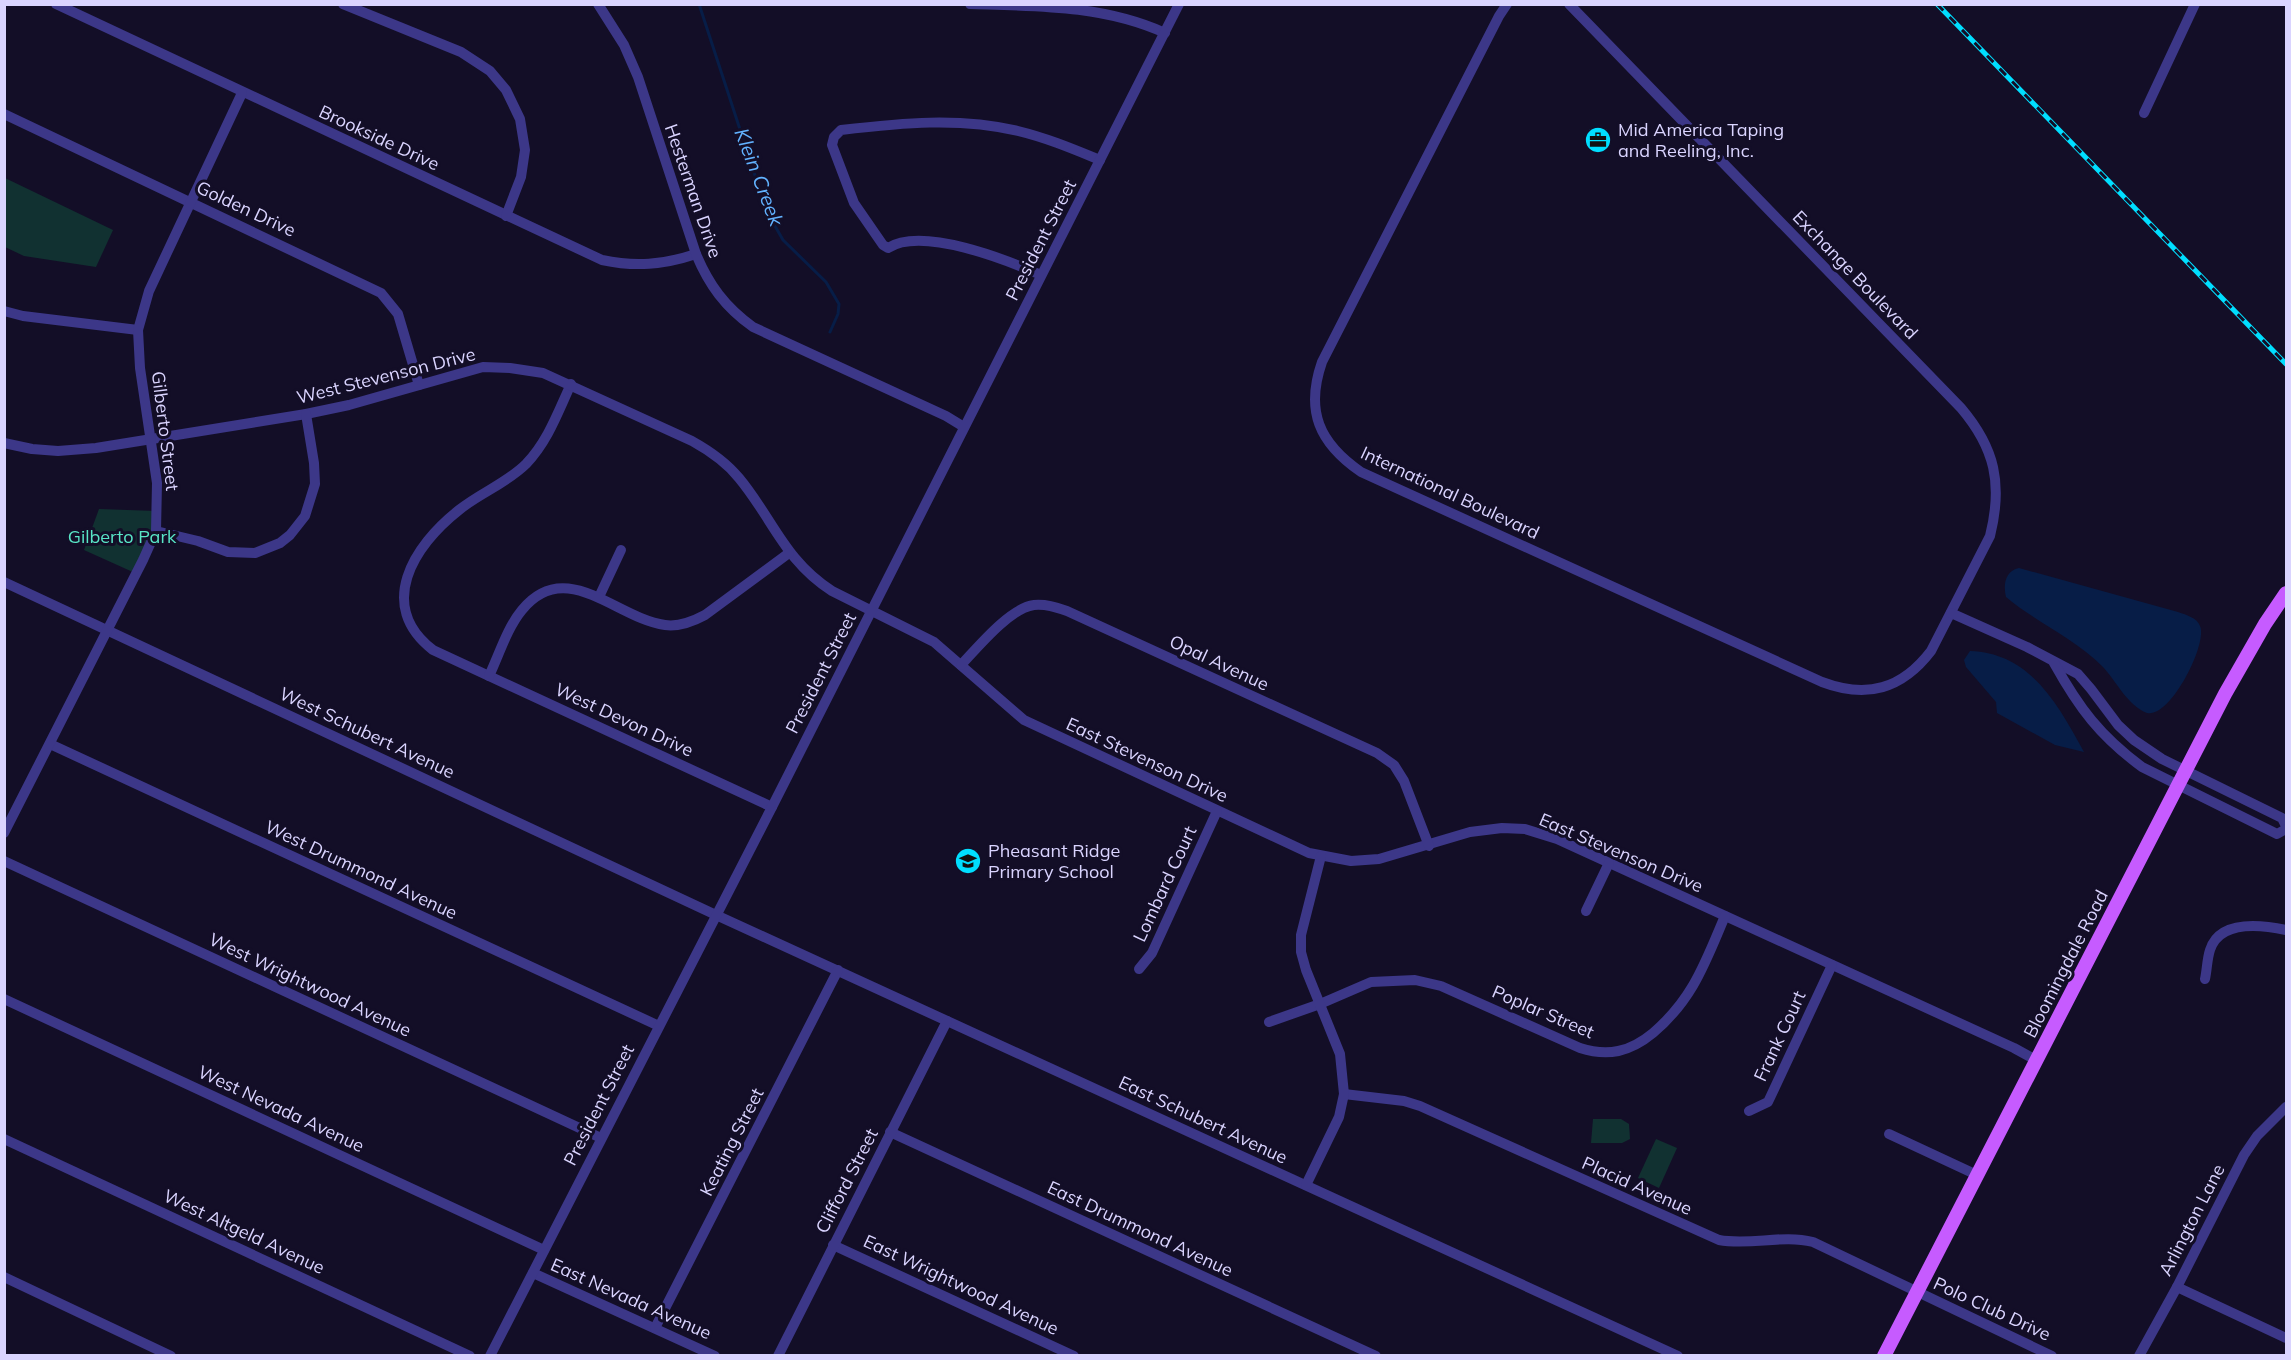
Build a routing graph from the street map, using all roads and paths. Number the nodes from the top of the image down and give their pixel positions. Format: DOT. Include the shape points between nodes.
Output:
graph roads {
  1 [pos="56,4"];
  2 [pos="343,4"];
  3 [pos="598,4"];
  4 [pos="969,4"];
  5 [pos="1179,4"];
  6 [pos="1507,4"];
  7 [pos="1569,4"];
  8 [pos="2195,4"];
  9 [pos="1165,33"];
  10 [pos="242,93"];
  11 [pos="2144,113"];
  12 [pos="4,114"];
  13 [pos="1100,160"];
  14 [pos="191,201"];
  15 [pos="506,216"];
  16 [pos="696,254"];
  17 [pos="1041,275"];
  18 [pos="4,311"];
  19 [pos="138,330"];
  20 [pos="571,384"];
  21 [pos="419,386"];
  22 [pos="306,414"];
  23 [pos="964,427"];
  24 [pos="151,439"];
  25 [pos="4,443"];
  26 [pos="156,531"];
  27 [pos="621,550"];
  28 [pos="789,553"];
  29 [pos="4,582"];
  30 [pos="2286,593"];
  31 [pos="599,597"];
  32 [pos="872,610"];
  33 [pos="1951,613"];
  34 [pos="108,630"];
  35 [pos="2054,663"];
  36 [pos="961,665"];
  37 [pos="489,676"];
  38 [pos="50,744"];
  39 [pos="2185,771"];
  40 [pos="2177,786"];
  41 [pos="772,807"];
  42 [pos="2263,808"];
  43 [pos="1217,811"];
  44 [pos="2255,824"];
  45 [pos="2286,828"];
  46 [pos="4,833"];
  47 [pos="1429,846"];
  48 [pos="1321,856"];
  49 [pos="4,861"];
  50 [pos="1609,863"];
  51 [pos="1586,911"];
  52 [pos="716,915"];
  53 [pos="1725,916"];
  54 [pos="2286,930"];
  55 [pos="1832,965"];
  56 [pos="1139,969"];
  57 [pos="838,970"];
  58 [pos="2205,979"];
  59 [pos="4,999"];
  60 [pos="1320,1004"];
  61 [pos="947,1021"];
  62 [pos="1269,1022"];
  63 [pos="659,1026"];
  64 [pos="2036,1060"];
  65 [pos="1344,1094"];
  66 [pos="2286,1107"];
  67 [pos="1749,1111"];
  68 [pos="890,1132"];
  69 [pos="1889,1134"];
  70 [pos="601,1138"];
  71 [pos="4,1139"];
  72 [pos="1977,1175"];
  73 [pos="1306,1185"];
  74 [pos="833,1245"];
  75 [pos="544,1250"];
  76 [pos="532,1273"];
  77 [pos="4,1277"];
  78 [pos="2177,1287"];
  79 [pos="1917,1291"];
  80 [pos="655,1328"];
  81 [pos="2286,1338"];
  82 [pos="171,1356"];
  83 [pos="470,1356"];
  84 [pos="490,1356"];
  85 [pos="715,1356"];
  86 [pos="778,1356"];
  87 [pos="1074,1356"];
  88 [pos="1376,1356"];
  89 [pos="1677,1356"];
  90 [pos="1884,1356"];
  91 [pos="2052,1356"];
  92 [pos="2139,1356"];
  1 -- 10 [label="street, Brookside Drive"];
  2 -- 15 [label="street" via="461,52 490,71 506,90 520,119 525,150 521,177"];
  3 -- 16 [label="street, Hesterman Drive" via="633,62"];
  4 -- 9 [label="street" via="1060,7 1108,14"];
  5 -- 9 [label="street, President Street"];
  6 -- 33 [label="street, International Boulevard" via="1322,362 1314,393 1315,410 1328,442 1341,459 1361,472 1836,687 1866,690 1905,678 1931,651"];
  7 -- 33 [label="street, Exchange Boulevard" via="1961,408 1981,434 1992,459 1997,492 1995,515 1990,536"];
  8 -- 11 [label="street"];
  9 -- 13 [label="street, President Street"];
  10 -- 14 [label="street, Gilberto Street"];
  10 -- 15 [label="street, Brookside Drive"];
  12 -- 14 [label="street, Golden Drive"];
  13 -- 17 [label="street, President Street"];
  13 -- 17 [label="street" via="1017,131 956,122 841,130 834,137 832,145 854,203 883,245 888,248 905,241 963,248 996,256"];
  14 -- 19 [label="street, Gilberto Street" via="149,291"];
  14 -- 21 [label="street, Golden Drive" via="381,293 398,314"];
  15 -- 16 [label="street, Brookside Drive" via="594,257 617,263 652,265"];
  16 -- 23 [label="street, Hesterman Drive" via="717,295 753,327"];
  17 -- 23 [label="street, President Street"];
  18 -- 19 [label="street"];
  19 -- 24 [label="street, Gilberto Street"];
  20 -- 21 [label="street, West Stevenson Drive" via="529,369 483,367"];
  20 -- 28 [label="street, West Stevenson Drive" via="715,455 739,478"];
  20 -- 37 [label="street, West Devon Drive" via="547,436 531,458 518,472 467,504 444,524 424,545 407,575 403,600 412,631 433,650"];
  21 -- 22 [label="street, West Stevenson Drive"];
  22 -- 24 [label="street, West Stevenson Drive"];
  22 -- 26 [label="street" via="315,484 305,516 280,543 255,553 228,552"];
  23 -- 32 [label="street, President Street"];
  24 -- 25 [label="street, West Stevenson Drive" via="69,451"];
  24 -- 26 [label="street, Gilberto Street" via="157,483"];
  26 -- 34 [label="street, Gilberto Street"];
  27 -- 31 [label="street"];
  28 -- 31 [label="street" via="705,615 684,624 656,623"];
  28 -- 32 [label="street, West Stevenson Drive" via="817,582"];
  29 -- 34 [label="street, West Schubert Avenue"];
  30 -- 39 [label="main road, Bloomingdale Road" via="2251,646"];
  31 -- 37 [label="street" via="565,588 528,602 514,622"];
  32 -- 36 [label="street, East Stevenson Drive" via="934,642"];
  32 -- 41 [label="street, President Street"];
  33 -- 35 [label="street"];
  34 -- 38 [label="street, Gilberto Street"];
  34 -- 52 [label="street, West Schubert Avenue"];
  35 -- 39 [label="street" via="2078,674 2134,740"];
  35 -- 40 [label="street" via="2076,703 2097,729 2122,753"];
  36 -- 43 [label="street, East Stevenson Drive" via="1024,720"];
  36 -- 47 [label="street, Opal Avenue" via="1015,613 1031,606 1050,605 1067,610 1377,753 1394,765 1404,781"];
  37 -- 41 [label="street, West Devon Drive"];
  38 -- 46 [label="street, Gilberto Street"];
  38 -- 63 [label="street, West Drummond Avenue"];
  39 -- 40 [label="main road, Bloomingdale Road"];
  39 -- 42 [label="street"];
  40 -- 44 [label="street"];
  40 -- 64 [label="main road, Bloomingdale Road"];
  41 -- 52 [label="street, President Street"];
  42 -- 44 [label="street"];
  42 -- 45 [label="street" via="2282,818"];
  43 -- 48 [label="street, East Stevenson Drive"];
  43 -- 56 [label="street, Lombard Court" via="1152,953"];
  44 -- 45 [label="street" via="2277,834"];
  47 -- 48 [label="street, East Stevenson Drive" via="1379,859 1351,861"];
  47 -- 50 [label="street, East Stevenson Drive" via="1486,829 1525,829"];
  48 -- 60 [label="street" via="1301,935 1301,952"];
  49 -- 70 [label="street, West Wrightwood Avenue"];
  50 -- 51 [label="street"];
  50 -- 53 [label="street, East Stevenson Drive"];
  52 -- 57 [label="street, East Schubert Avenue"];
  52 -- 63 [label="street, President Street"];
  53 -- 55 [label="street, East Stevenson Drive"];
  53 -- 60 [label="street, Poplar Street" via="1686,999 1661,1026 1623,1051 1599,1053 1580,1048 1441,986 1415,980 1371,982"];
  54 -- 58 [label="street" via="2231,928 2210,949"];
  55 -- 64 [label="street, East Stevenson Drive"];
  55 -- 67 [label="street, Frank Court" via="1768,1102"];
  57 -- 61 [label="street, East Schubert Avenue"];
  57 -- 80 [label="street, Keating Street"];
  59 -- 75 [label="street, West Nevada Avenue"];
  60 -- 62 [label="street, Poplar Street"];
  60 -- 65 [label="street" via="1340,1054"];
  61 -- 68 [label="street, Clifford Street"];
  61 -- 73 [label="street, East Schubert Avenue"];
  63 -- 70 [label="street, President Street"];
  64 -- 72 [label="main road, Bloomingdale Road"];
  65 -- 73 [label="street" via="1339,1117"];
  65 -- 79 [label="street, Placid Avenue" via="1420,1106 1719,1240 1813,1242"];
  66 -- 78 [label="street, Arlington Lane" via="2244,1155"];
  68 -- 74 [label="street, Clifford Street"];
  68 -- 88 [label="street, East Drummond Avenue"];
  69 -- 72 [label="street"];
  70 -- 75 [label="street, President Street"];
  71 -- 83 [label="street, West Altgeld Avenue"];
  72 -- 79 [label="main road, Bloomingdale Road"];
  73 -- 89 [label="street, East Schubert Avenue"];
  74 -- 86 [label="street, Clifford Street"];
  74 -- 87 [label="street, East Wrightwood Avenue"];
  75 -- 76 [label="street, President Street"];
  76 -- 80 [label="street, East Nevada Avenue"];
  76 -- 84 [label="street, President Street"];
  77 -- 82 [label="street"];
  78 -- 81 [label="street"];
  78 -- 92 [label="street, Arlington Lane"];
  79 -- 90 [label="main road, Bloomingdale Road"];
  79 -- 91 [label="street, Polo Club Drive"];
  80 -- 85 [label="street, East Nevada Avenue"];
}
